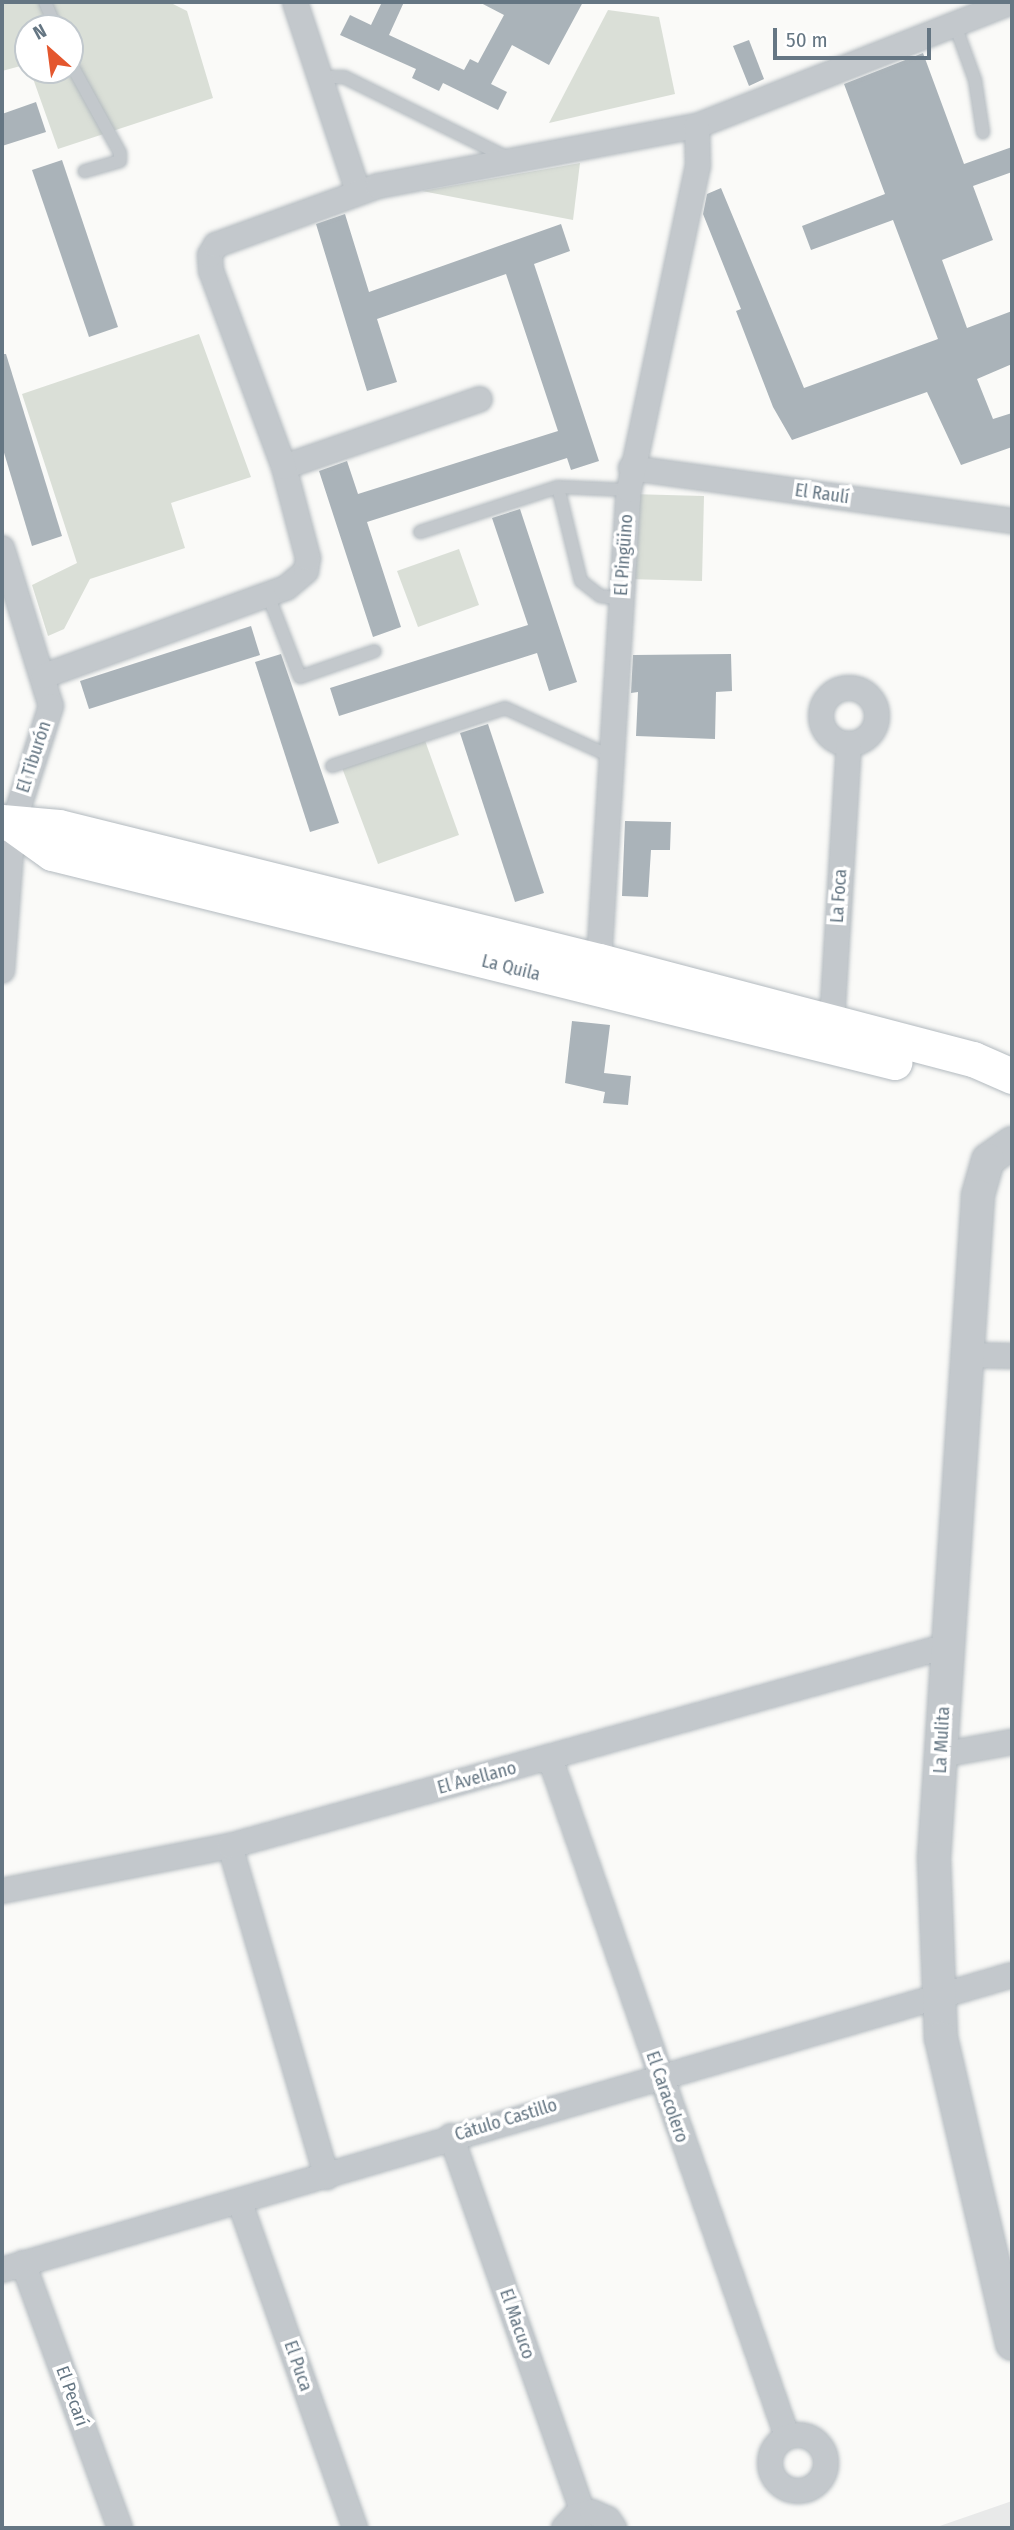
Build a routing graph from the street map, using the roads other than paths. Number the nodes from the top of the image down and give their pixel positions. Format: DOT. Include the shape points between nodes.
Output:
graph roads {
  1 [pos="295,2"];
  2 [pos="1012,2"];
  3 [pos="955,24"];
  4 [pos="319,77"];
  5 [pos="82,84"];
  6 [pos="698,126"];
  7 [pos="983,132"];
  8 [pos="514,160"];
  9 [pos="83,171"];
  10 [pos="358,191"];
  11 [pos="480,399"];
  12 [pos="284,467"];
  13 [pos="630,479"];
  14 [pos="558,486"];
  15 [pos="1012,521"];
  16 [pos="420,532"];
  17 [pos="2,548"];
  18 [pos="268,594"];
  19 [pos="621,599"];
  20 [pos="375,651"];
  21 [pos="44,676"];
  22 [pos="849,744"];
  23 [pos="611,757"];
  24 [pos="332,766"];
  25 [pos="8,824"];
  26 [pos="2,971"];
  27 [pos="599,976"];
  28 [pos="831,1034"];
  29 [pos="1012,1076"];
  30 [pos="1012,1102"];
  31 [pos="1012,1143"];
  32 [pos="965,1355"];
  33 [pos="1012,1356"];
  34 [pos="947,1646"];
  35 [pos="1012,1742"];
  36 [pos="941,1755"];
  37 [pos="550,1758"];
  38 [pos="230,1846"];
  39 [pos="2,1891"];
  40 [pos="1012,1975"];
  41 [pos="938,1996"];
  42 [pos="659,2075"];
  43 [pos="451,2136"];
  44 [pos="327,2176"];
  45 [pos="240,2203"];
  46 [pos="13,2267"];
  47 [pos="1012,2344"];
  48 [pos="787,2436"];
  49 [pos="583,2512"];
  50 [pos="120,2528"];
  51 [pos="355,2528"];
  52 [pos="564,2528"];
  53 [pos="614,2528"];
  1 -- 4 [label="street"];
  2 -- 3 [label="street"];
  3 -- 6 [label="street"];
  3 -- 7 [label="lane" via="975,80"];
  4 -- 8 [label="lane" via="344,77"];
  4 -- 10 [label="street"];
  5 -- 9 [label="lane" via="120,153 120,161"];
  6 -- 8 [label="street"];
  6 -- 13 [label="street, El Pingüino" via="698,166"];
  8 -- 10 [label="street"];
  10 -- 12 [label="street" via="229,238 216,244 210,255 211,271"];
  11 -- 12 [label="street"];
  12 -- 18 [label="street" via="308,558 299,580"];
  13 -- 14 [label="lane"];
  13 -- 15 [label="street, El Raulí"];
  13 -- 19 [label="street, El Pingüino"];
  14 -- 16 [label="lane"];
  14 -- 19 [label="lane" via="581,581 600,596"];
  17 -- 21 [label="street, El Tiburón"];
  18 -- 20 [label="lane" via="300,677"];
  18 -- 21 [label="street"];
  19 -- 23 [label="street, El Pingüino"];
  21 -- 25 [label="street, El Tiburón" via="51,706"];
  22 -- 28 [label="street, La Foca"];
  23 -- 24 [label="lane" via="505,708"];
  23 -- 27 [label="street, El Pingüino"];
  25 -- 26 [label="street, El Tiburón"];
  25 -- 27 [label="main road, La Quila" via="52,853"];
  27 -- 28 [label="main road, La Quila"];
  28 -- 29 [label="main road, La Quila" via="973,1059"];
  28 -- 30 [label="main road, La Quila" via="957,1076"];
  31 -- 32 [label="street, La Mulita" via="988,1160 982,1173"];
  32 -- 33 [label="street"];
  32 -- 34 [label="street, La Mulita"];
  34 -- 36 [label="street, La Mulita"];
  34 -- 37 [label="street, El Avellano"];
  35 -- 36 [label="street"];
  36 -- 41 [label="street, La Mulita" via="934,1858"];
  37 -- 38 [label="street, El Avellano"];
  37 -- 42 [label="street, El Caracolero"];
  38 -- 39 [label="street, El Avellano"];
  38 -- 44 [label="street"];
  40 -- 41 [label="street, Cátulo Castillo"];
  41 -- 42 [label="street, Cátulo Castillo"];
  41 -- 47 [label="street, La Mulita" via="941,2038 959,2126"];
  42 -- 43 [label="street, Cátulo Castillo"];
  42 -- 48 [label="street, El Caracolero"];
  43 -- 44 [label="street, Cátulo Castillo"];
  43 -- 49 [label="street, El Macuco"];
  44 -- 45 [label="street, Cátulo Castillo"];
  45 -- 46 [label="street, Cátulo Castillo"];
  45 -- 51 [label="street, El Puca"];
  46 -- 50 [label="street, El Pecarí"];
  49 -- 52 [label="street"];
  49 -- 53 [label="street" via="601,2514"];
}
